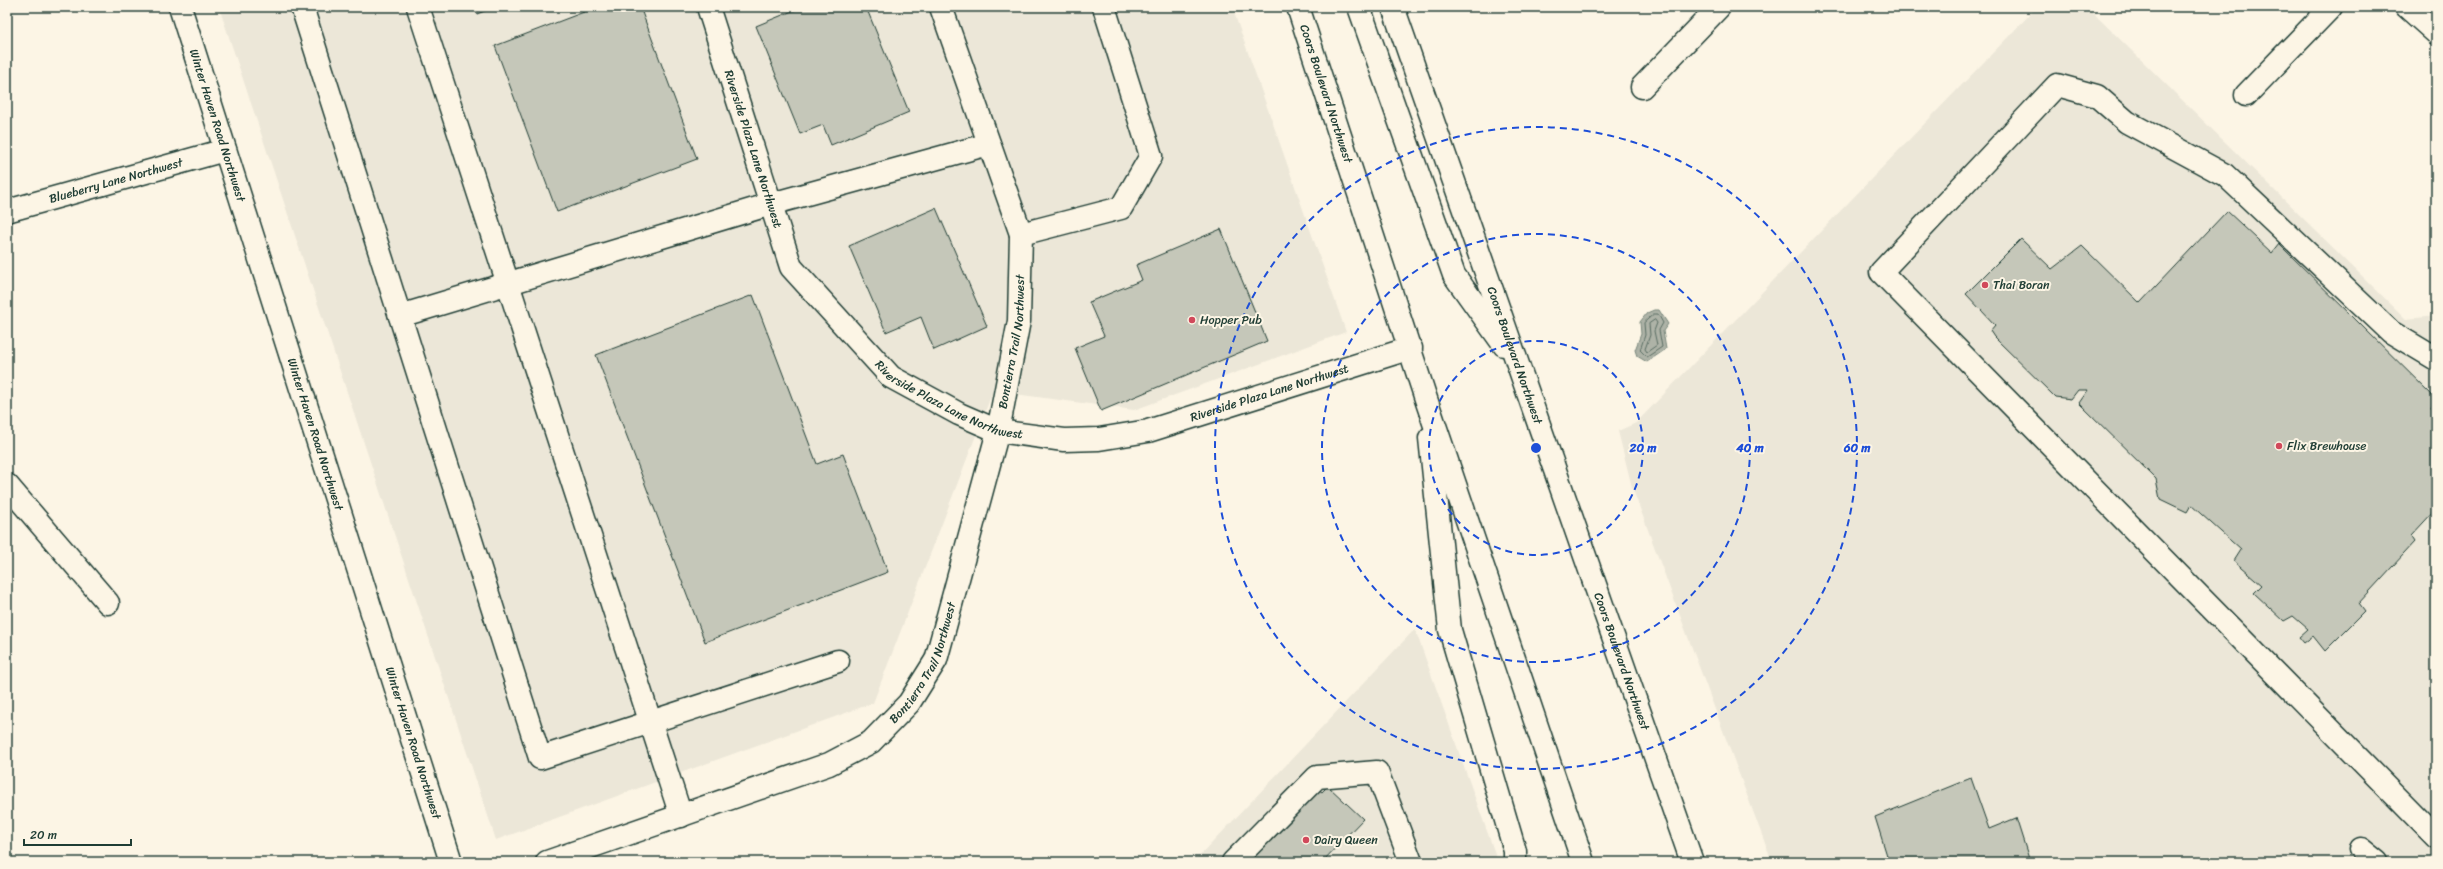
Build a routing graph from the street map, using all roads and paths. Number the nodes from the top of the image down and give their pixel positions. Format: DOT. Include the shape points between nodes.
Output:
graph roads {
  1 [pos="180,7"];
  2 [pos="302,7"];
  3 [pos="418,7"];
  4 [pos="708,7"];
  5 [pos="941,7"];
  6 [pos="1104,7"];
  7 [pos="1298,7"];
  8 [pos="1359,7"];
  9 [pos="1393,7"];
  10 [pos="1719,7"];
  11 [pos="2331,7"];
  12 [pos="2407,7"];
  13 [pos="2436,33"];
  14 [pos="1642,87"];
  15 [pos="2246,95"];
  16 [pos="989,144"];
  17 [pos="225,150"];
  18 [pos="771,204"];
  19 [pos="7,211"];
  20 [pos="1021,234"];
  21 [pos="508,284"];
  22 [pos="400,316"];
  23 [pos="1411,348"];
  24 [pos="2436,359"];
  25 [pos="1518,364"];
  26 [pos="1426,399"];
  27 [pos="998,431"];
  28 [pos="7,485"];
  29 [pos="108,604"];
  30 [pos="838,662"];
  31 [pos="651,722"];
  32 [pos="681,816"];
  33 [pos="2436,837"];
  34 [pos="451,862"];
  35 [pos="547,862"];
  36 [pos="1233,862"];
  37 [pos="1411,862"];
  38 [pos="1515,862"];
  39 [pos="1583,862"];
  40 [pos="1692,862"];
  1 -- 17 [label="street, Winter Haven Road Northwest"];
  2 -- 22 [label="street"];
  3 -- 21 [label="street"];
  4 -- 18 [label="street, Riverside Plaza Lane Northwest"];
  5 -- 16 [label="street"];
  6 -- 20 [label="street" via="1151,156 1121,208"];
  7 -- 23 [label="street, Coors Boulevard Northwest"];
  8 -- 25 [label="street" via="1454,276"];
  9 -- 25 [label="street, Coors Boulevard Northwest"];
  10 -- 14 [label="street"];
  11 -- 15 [label="street"];
  12 -- 13 [label="street"];
  16 -- 18 [label="street"];
  16 -- 20 [label="street"];
  17 -- 19 [label="street, Blueberry Lane Northwest"];
  17 -- 34 [label="street, Winter Haven Road Northwest"];
  18 -- 21 [label="street"];
  18 -- 27 [label="street, Riverside Plaza Lane Northwest" via="790,267 891,377 959,414"];
  20 -- 27 [label="street, Bontierra Trail Northwest" via="1019,321"];
  21 -- 22 [label="street"];
  21 -- 31 [label="street"];
  22 -- 31 [label="street" via="540,758"];
  23 -- 26 [label="street, Coors Boulevard Northwest"];
  23 -- 27 [label="street, Riverside Plaza Lane Northwest" via="1148,431 1099,439 1064,440"];
  24 -- 33 [label="street" via="2392,332 2225,175 2128,122 2097,96 2057,85 1881,272"];
  25 -- 40 [label="street, Coors Boulevard Northwest"];
  26 -- 38 [label="street" via="1450,630 1515,851"];
  26 -- 39 [label="street, Coors Boulevard Northwest"];
  27 -- 32 [label="street, Bontierra Trail Northwest" via="936,660 909,703 871,742 829,764"];
  28 -- 29 [label="street"];
  30 -- 31 [label="street"];
  31 -- 32 [label="street"];
  32 -- 35 [label="street, Bontierra Trail Northwest"];
  36 -- 37 [label="street" via="1317,777 1377,772"];
}
